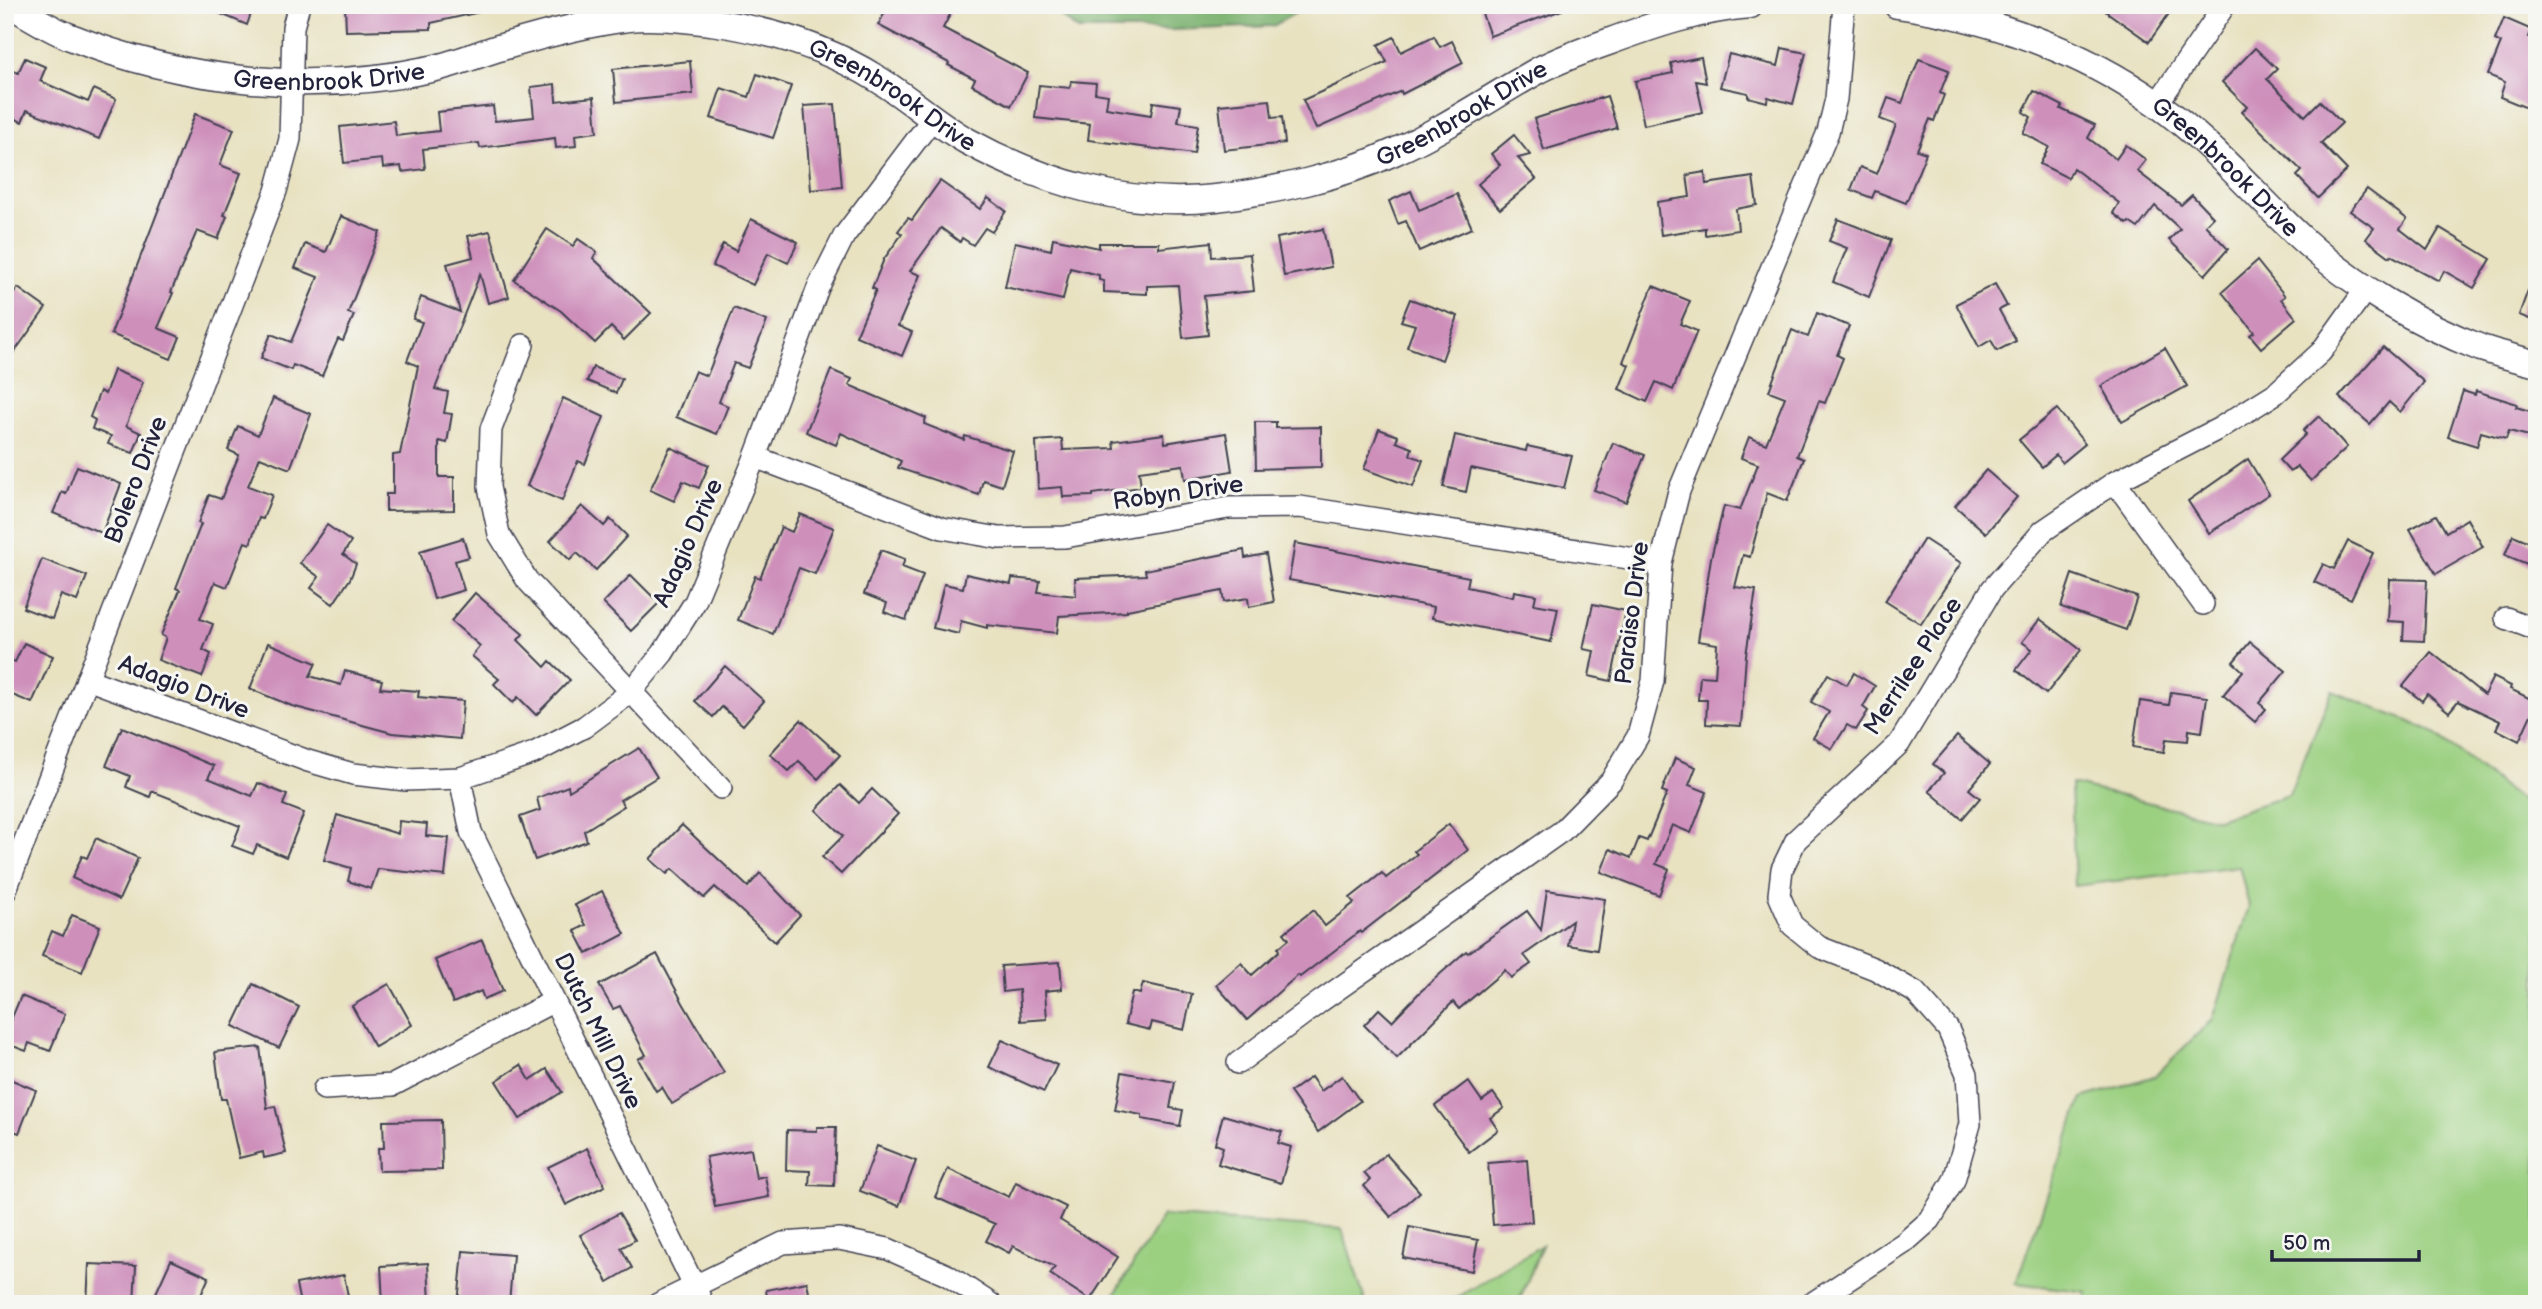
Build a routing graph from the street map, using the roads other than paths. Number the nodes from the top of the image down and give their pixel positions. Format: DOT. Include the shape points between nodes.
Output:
graph roads {
  1 [pos="11,5"];
  2 [pos="299,5"];
  3 [pos="1751,5"];
  4 [pos="1844,5"];
  5 [pos="1897,5"];
  6 [pos="2225,5"];
  7 [pos="292,82"];
  8 [pos="2157,104"];
  9 [pos="933,118"];
  10 [pos="2366,289"];
  11 [pos="523,345"];
  12 [pos="2537,364"];
  13 [pos="755,457"];
  14 [pos="2115,482"];
  15 [pos="1661,563"];
  16 [pos="2203,604"];
  17 [pos="2506,618"];
  18 [pos="2537,631"];
  19 [pos="87,679"];
  20 [pos="631,692"];
  21 [pos="460,778"];
  22 [pos="721,788"];
  23 [pos="5,892"];
  24 [pos="554,1000"];
  25 [pos="1238,1063"];
  26 [pos="324,1089"];
  27 [pos="698,1294"];
  28 [pos="658,1304"];
  29 [pos="991,1304"];
  30 [pos="1811,1304"];
  1 -- 7 [label="street, Greenbrook Drive" via="64,34 142,62 200,75"];
  2 -- 7 [label="street, Bolero Drive" via="293,27"];
  3 -- 9 [label="street, Greenbrook Drive" via="1697,13 1585,50 1545,67 1393,153 1339,174 1269,191 1195,199 1103,193 1057,182 965,140"];
  4 -- 15 [label="street, Paraiso Drive" via="1836,99 1828,132 1679,491"];
  5 -- 8 [label="street, Greenbrook Drive" via="1942,11 2062,50"];
  6 -- 8 [label="street"];
  7 -- 9 [label="street, Greenbrook Drive" via="432,69 587,26 631,18 679,18 783,36 827,52 877,78"];
  7 -- 19 [label="street, Bolero Drive" via="290,139 276,191"];
  8 -- 10 [label="street, Greenbrook Drive" via="2200,137 2302,239"];
  9 -- 13 [label="street, Adagio Drive" via="844,236 818,288"];
  10 -- 12 [label="street, Greenbrook Drive" via="2403,312 2481,348"];
  10 -- 14 [label="street, Merrilee Place" via="2321,352 2276,393 2220,428"];
  11 -- 20 [label="street" via="491,429 489,487 499,534 527,580"];
  13 -- 15 [label="street, Robyn Drive" via="942,528 999,538 1065,537 1228,508 1300,507"];
  13 -- 20 [label="street, Adagio Drive" via="695,602"];
  14 -- 16 [label="street"];
  14 -- 30 [label="street, Merrilee Place" via="2043,531 1992,589 1899,744 1796,840 1782,869 1779,895 1791,925 1819,947 1875,969 1915,992 1948,1029 1967,1074 1970,1124 1954,1180 1930,1220 1904,1243"];
  15 -- 25 [label="street, Paraiso Drive" via="1653,681 1638,736 1611,781 1562,831"];
  17 -- 18 [label="street"];
  19 -- 21 [label="street, Adagio Drive" via="353,774 406,780"];
  19 -- 23 [label="street, Bolero Drive"];
  20 -- 21 [label="street, Adagio Drive" via="584,727 534,753"];
  20 -- 22 [label="street"];
  21 -- 24 [label="street, Dutch Mill Drive" via="471,832"];
  24 -- 26 [label="street" via="393,1085"];
  24 -- 27 [label="street, Dutch Mill Drive"];
  27 -- 28 [label="street"];
  27 -- 29 [label="street" via="783,1243 839,1240 888,1249 947,1275"];
}
